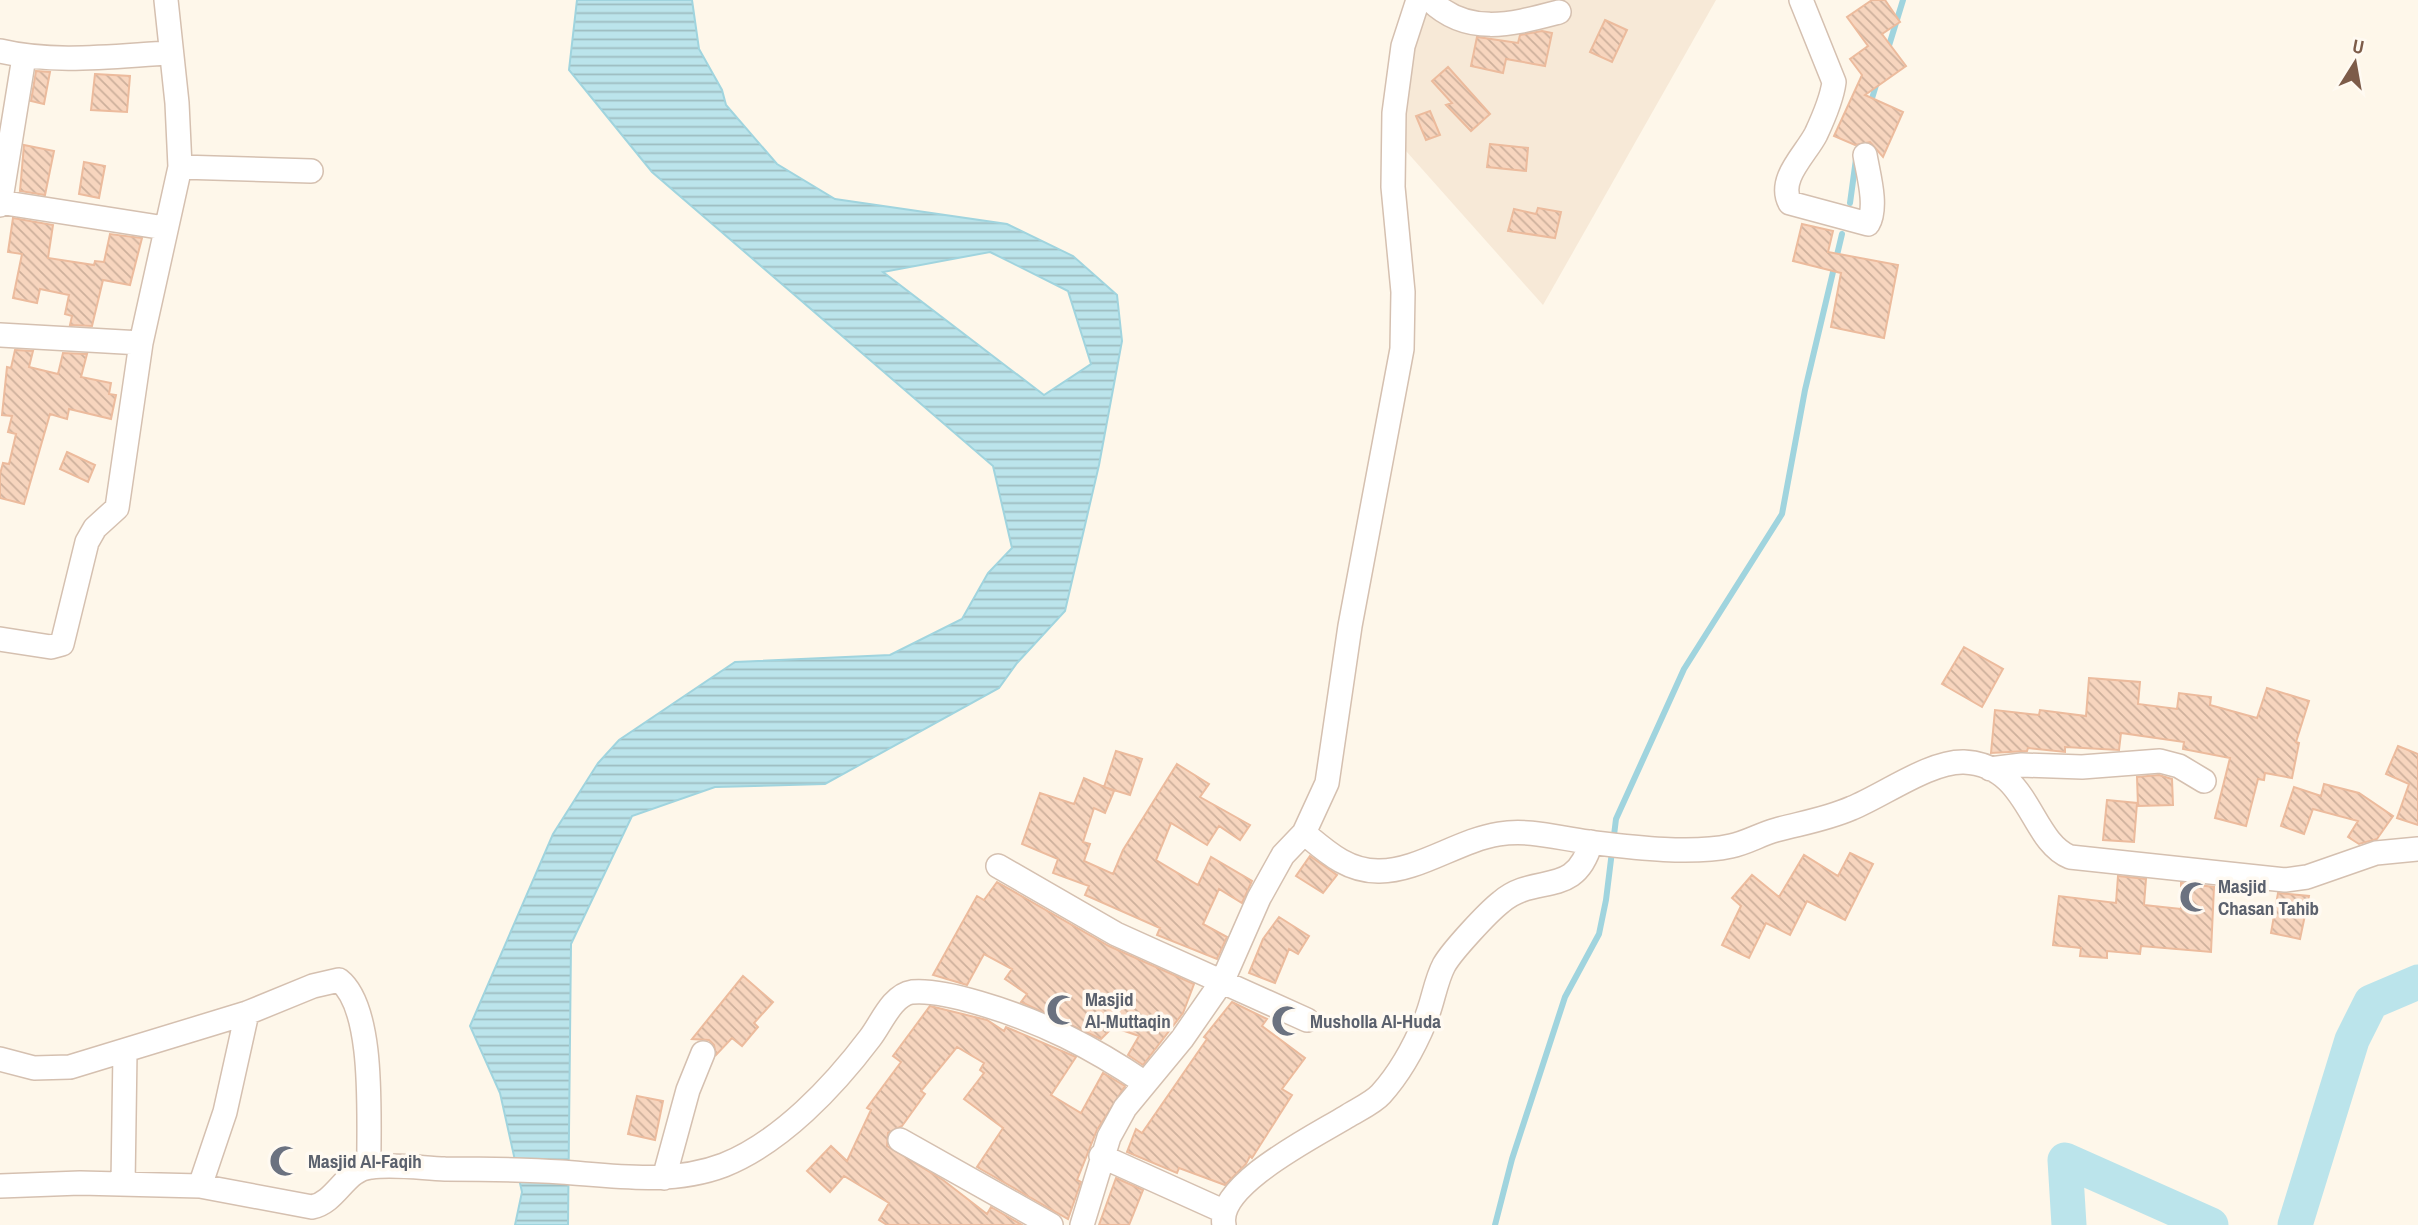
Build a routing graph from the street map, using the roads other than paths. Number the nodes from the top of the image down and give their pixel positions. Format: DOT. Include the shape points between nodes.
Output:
graph roads {
  1 [pos="166,0"];
  2 [pos="1418,0"];
  3 [pos="1430,0"];
  4 [pos="1801,0"];
  5 [pos="1559,12"];
  6 [pos="0,51"];
  7 [pos="169,53"];
  8 [pos="23,57"];
  9 [pos="1865,155"];
  10 [pos="180,167"];
  11 [pos="311,171"];
  12 [pos="0,204"];
  13 [pos="165,228"];
  14 [pos="0,335"];
  15 [pos="141,343"];
  16 [pos="0,639"];
  17 [pos="1990,769"];
  18 [pos="2204,781"];
  19 [pos="1304,833"];
  20 [pos="1599,842"];
  21 [pos="2418,849"];
  22 [pos="998,866"];
  23 [pos="1223,980"];
  24 [pos="247,1013"];
  25 [pos="1307,1020"];
  26 [pos="125,1052"];
  27 [pos="703,1053"];
  28 [pos="0,1059"];
  29 [pos="1145,1083"];
  30 [pos="900,1140"];
  31 [pos="1101,1156"];
  32 [pos="369,1167"];
  33 [pos="664,1178"];
  34 [pos="123,1184"];
  35 [pos="0,1186"];
  36 [pos="200,1186"];
  37 [pos="1224,1218"];
  38 [pos="1051,1225"];
  39 [pos="1082,1225"];
  1 -- 7 [label="street"];
  2 -- 19 [label="street" via="1404,46 1394,113 1402,349 1350,626 1331,766 1321,801"];
  3 -- 5 [label="street" via="1451,17 1481,25 1507,26"];
  4 -- 9 [label="street" via="1832,70 1833,86 1816,134 1792,173 1786,191 1790,203 1870,222"];
  6 -- 8 [label="street"];
  7 -- 8 [label="street"];
  7 -- 10 [label="street"];
  8 -- 12 [label="street"];
  10 -- 11 [label="street"];
  10 -- 13 [label="street"];
  12 -- 13 [label="street"];
  13 -- 15 [label="street"];
  14 -- 15 [label="street"];
  15 -- 16 [label="street" via="117,508 86,542 65,639 60,646 51,647"];
  17 -- 18 [label="street" via="2160,761"];
  17 -- 20 [label="street" via="1950,764 1838,814 1732,846 1701,850"];
  17 -- 21 [label="street" via="2025,797 2049,843 2070,857 2285,880 2376,853"];
  19 -- 20 [label="street" via="1347,865 1377,871 1394,870 1499,834 1530,832"];
  19 -- 23 [label="street" via="1276,866"];
  20 -- 37 [label="street" via="1565,881 1511,894 1490,912 1445,963 1425,1021 1381,1095 1252,1177 1233,1196"];
  22 -- 23 [label="street" via="1116,934"];
  23 -- 25 [label="street"];
  23 -- 29 [label="street"];
  24 -- 26 [label="street"];
  24 -- 32 [label="street" via="337,980 348,989 362,1024"];
  24 -- 36 [label="street" via="225,1112"];
  26 -- 28 [label="street" via="50,1070"];
  26 -- 34 [label="street"];
  27 -- 33 [label="street"];
  29 -- 31 [label="street" via="1125,1108"];
  29 -- 33 [label="street" via="1065,1033 1017,1014 954,997 908,993 895,1002 869,1040 789,1125 724,1165"];
  30 -- 38 [label="street"];
  31 -- 37 [label="street"];
  31 -- 39 [label="street"];
  32 -- 33 [label="street" via="512,1168"];
  32 -- 36 [label="street" via="347,1179 328,1202 312,1207"];
  34 -- 35 [label="street"];
  34 -- 36 [label="street"];
}
